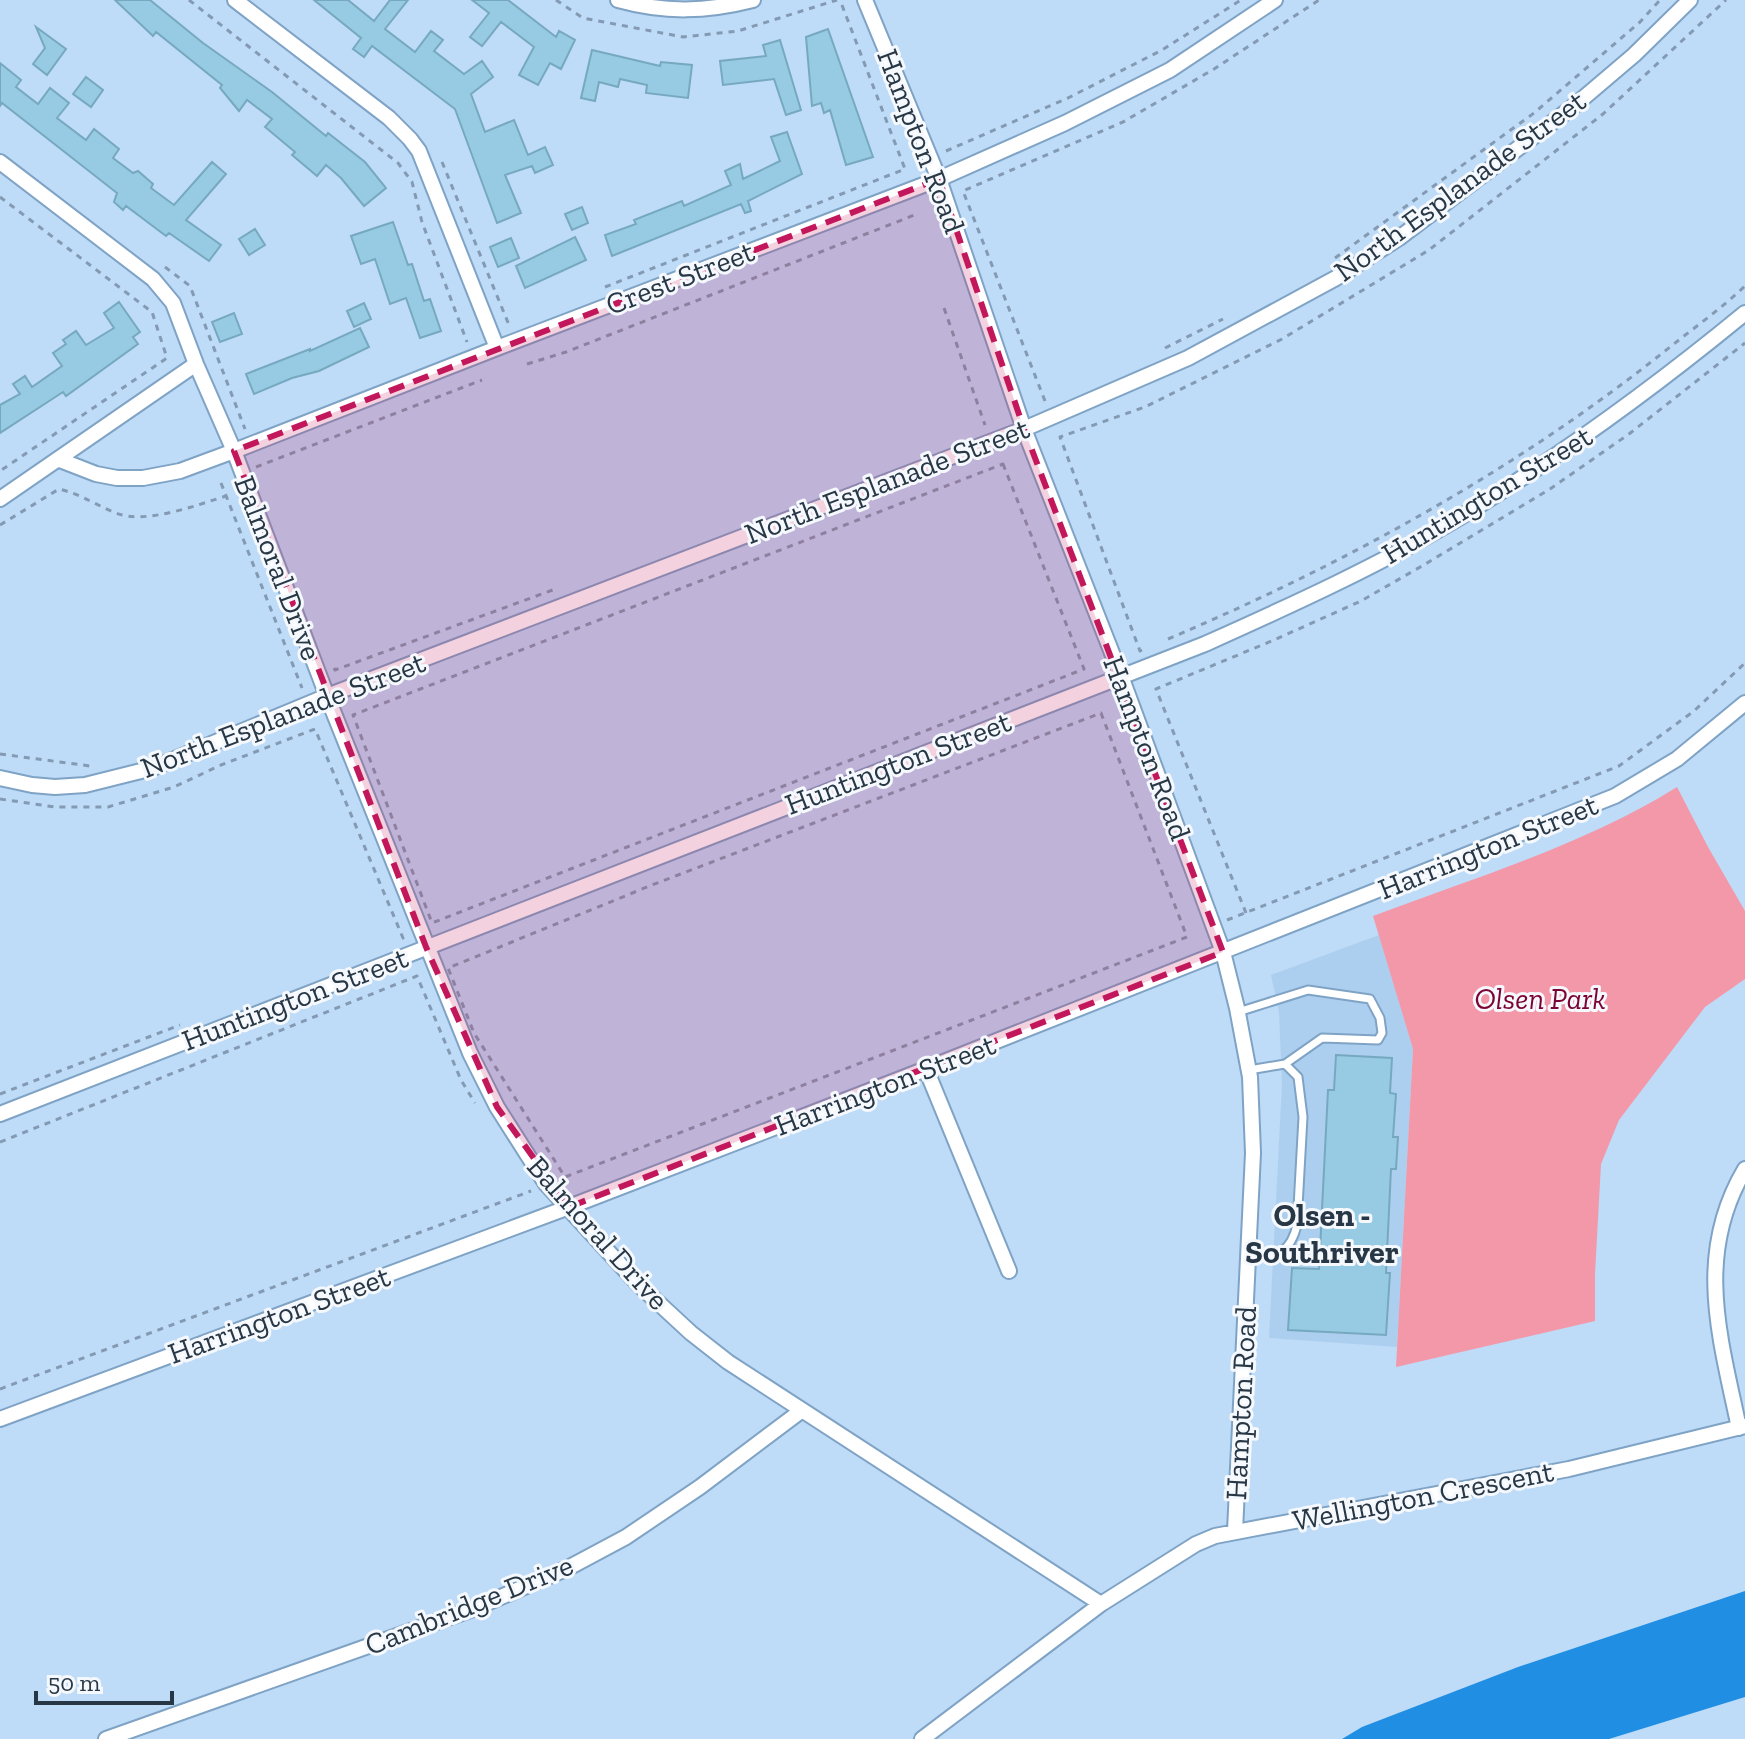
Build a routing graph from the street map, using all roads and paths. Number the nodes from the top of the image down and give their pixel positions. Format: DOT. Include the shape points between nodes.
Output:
graph roads {
  1 [pos="189,0"];
  2 [pos="235,0"];
  3 [pos="618,0"];
  4 [pos="753,0"];
  5 [pos="840,0"];
  6 [pos="865,0"];
  7 [pos="1241,0"];
  8 [pos="1275,0"];
  9 [pos="1319,0"];
  10 [pos="1660,0"];
  11 [pos="1690,0"];
  12 [pos="943,152"];
  13 [pos="0,162"];
  14 [pos="939,179"];
  15 [pos="0,197"];
  16 [pos="917,214"];
  17 [pos="1325,265"];
  18 [pos="1745,286"];
  19 [pos="597,291"];
  20 [pos="944,308"];
  21 [pos="1745,313"];
  22 [pos="1229,316"];
  23 [pos="1745,343"];
  24 [pos="469,344"];
  25 [pos="497,348"];
  26 [pos="1159,352"];
  27 [pos="196,364"];
  28 [pos="527,364"];
  29 [pos="482,380"];
  30 [pos="1058,395"];
  31 [pos="986,428"];
  32 [pos="1024,429"];
  33 [pos="1060,437"];
  34 [pos="234,451"];
  35 [pos="60,460"];
  36 [pos="256,467"];
  37 [pos="0,471"];
  38 [pos="221,483"];
  39 [pos="226,496"];
  40 [pos="0,499"];
  41 [pos="0,525"];
  42 [pos="571,584"];
  43 [pos="1169,639"];
  44 [pos="1154,645"];
  45 [pos="329,656"];
  46 [pos="1745,663"];
  47 [pos="1121,676"];
  48 [pos="302,689"];
  49 [pos="327,696"];
  50 [pos="1745,703"];
  51 [pos="0,754"];
  52 [pos="101,763"];
  53 [pos="0,778"];
  54 [pos="0,799"];
  55 [pos="1246,913"];
  56 [pos="1227,920"];
  57 [pos="432,923"];
  58 [pos="389,943"];
  59 [pos="426,947"];
  60 [pos="1223,952"];
  61 [pos="1238,1012"];
  62 [pos="189,1021"];
  63 [pos="1285,1064"];
  64 [pos="926,1069"];
  65 [pos="1249,1070"];
  66 [pos="0,1094"];
  67 [pos="477,1106"];
  68 [pos="0,1114"];
  69 [pos="0,1142"];
  70 [pos="1745,1169"];
  71 [pos="565,1177"];
  72 [pos="524,1180"];
  73 [pos="569,1207"];
  74 [pos="1248,1260"];
  75 [pos="1009,1271"];
  76 [pos="0,1389"];
  77 [pos="801,1411"];
  78 [pos="0,1419"];
  79 [pos="1742,1427"];
  80 [pos="1235,1531"];
  81 [pos="1101,1604"];
  82 [pos="106,1739"];
  83 [pos="922,1739"];
  1 -- 24 [label="path" via="398,163 412,182"];
  2 -- 25 [label="street" via="410,139"];
  3 -- 4 [label="street" via="685,11"];
  5 -- 19 [label="path" via="905,169"];
  6 -- 14 [label="street, Hampton Road"];
  7 -- 12 [label="path" via="1122,71"];
  8 -- 14 [label="street, Crest Street" via="1170,70"];
  9 -- 30 [label="path" via="1123,122 963,191 1043,402"];
  10 -- 17 [label="path" via="1534,113"];
  11 -- 32 [label="street, North Esplanade Street" via="1574,106 1399,238 1188,358"];
  13 -- 27 [label="street, Balmoral Drive" via="164,289"];
  14 -- 25 [label="street, Crest Street"];
  14 -- 32 [label="street, Hampton Road"];
  15 -- 37 [label="path" via="152,312 167,358"];
  16 -- 28 [label="path"];
  18 -- 43 [label="path" via="1626,382 1521,455 1386,536"];
  20 -- 31 [label="path"];
  21 -- 47 [label="street, Huntington Street" via="1595,431 1460,517 1283,609"];
  22 -- 26 [label="path"];
  23 -- 55 [label="path" via="1550,489 1422,566 1361,601 1156,689"];
  25 -- 34 [label="street, Crest Street"];
  27 -- 34 [label="street, Balmoral Drive"];
  27 -- 35 [label="street"];
  29 -- 36 [label="path"];
  32 -- 47 [label="street, Hampton Road"];
  32 -- 49 [label="street, North Esplanade Street"];
  33 -- 44 [label="path" via="1140,651"];
  34 -- 35 [label="street, Crest Street" via="143,478 96,474"];
  34 -- 49 [label="street, Balmoral Drive"];
  35 -- 40 [label="street"];
  38 -- 39 [label="path"];
  39 -- 41 [label="path" via="137,517 119,515 59,489"];
  39 -- 48 [label="path"];
  42 -- 45 [label="path" via="335,670"];
  46 -- 55 [label="path" via="1694,711 1619,766"];
  47 -- 59 [label="street, Huntington Street"];
  47 -- 60 [label="street, Hampton Road"];
  49 -- 53 [label="street, North Esplanade Street" via="122,778 55,787"];
  49 -- 59 [label="street, Balmoral Drive"];
  50 -- 60 [label="street, Harrington Street" via="1677,759 1615,796"];
  51 -- 52 [label="path" via="88,766"];
  54 -- 58 [label="path" via="108,807 174,787 315,729 403,938"];
  55 -- 56 [label="path"];
  57 -- 57 [label="path" via="353,715 1003,464 1084,669"];
  59 -- 68 [label="street, Huntington Street"];
  59 -- 73 [label="street, Balmoral Drive" via="497,1107 546,1184"];
  60 -- 61 [label="street, Hampton Road"];
  60 -- 64 [label="street, Harrington Street"];
  61 -- 63 [label="lane" via="1308,990 1370,999 1380,1018 1378,1040 1322,1038"];
  61 -- 65 [label="street, Hampton Road"];
  62 -- 66 [label="path"];
  63 -- 65 [label="lane"];
  63 -- 74 [label="lane" via="1298,1077 1303,1117 1297,1225 1293,1242 1277,1255"];
  64 -- 73 [label="street, Harrington Street"];
  64 -- 75 [label="street"];
  65 -- 74 [label="street, Hampton Road" via="1253,1153"];
  67 -- 69 [label="path" via="417,976"];
  70 -- 79 [label="street" via="1725,1210 1714,1272 1721,1342"];
  71 -- 71 [label="path" via="474,1033 448,968 1101,713 1187,937"];
  72 -- 76 [label="path" via="532,1192"];
  73 -- 77 [label="street, Balmoral Drive" via="691,1333"];
  73 -- 78 [label="street, Harrington Street"];
  74 -- 80 [label="street, Hampton Road"];
  77 -- 81 [label="street, Balmoral Drive"];
  77 -- 82 [label="street, Cambridge Drive" via="626,1537 568,1568 473,1609"];
  79 -- 80 [label="street, Wellington Crescent" via="1569,1469"];
  80 -- 81 [label="street, Wellington Crescent" via="1196,1544"];
  81 -- 83 [label="street, Wellington Crescent"];
}
